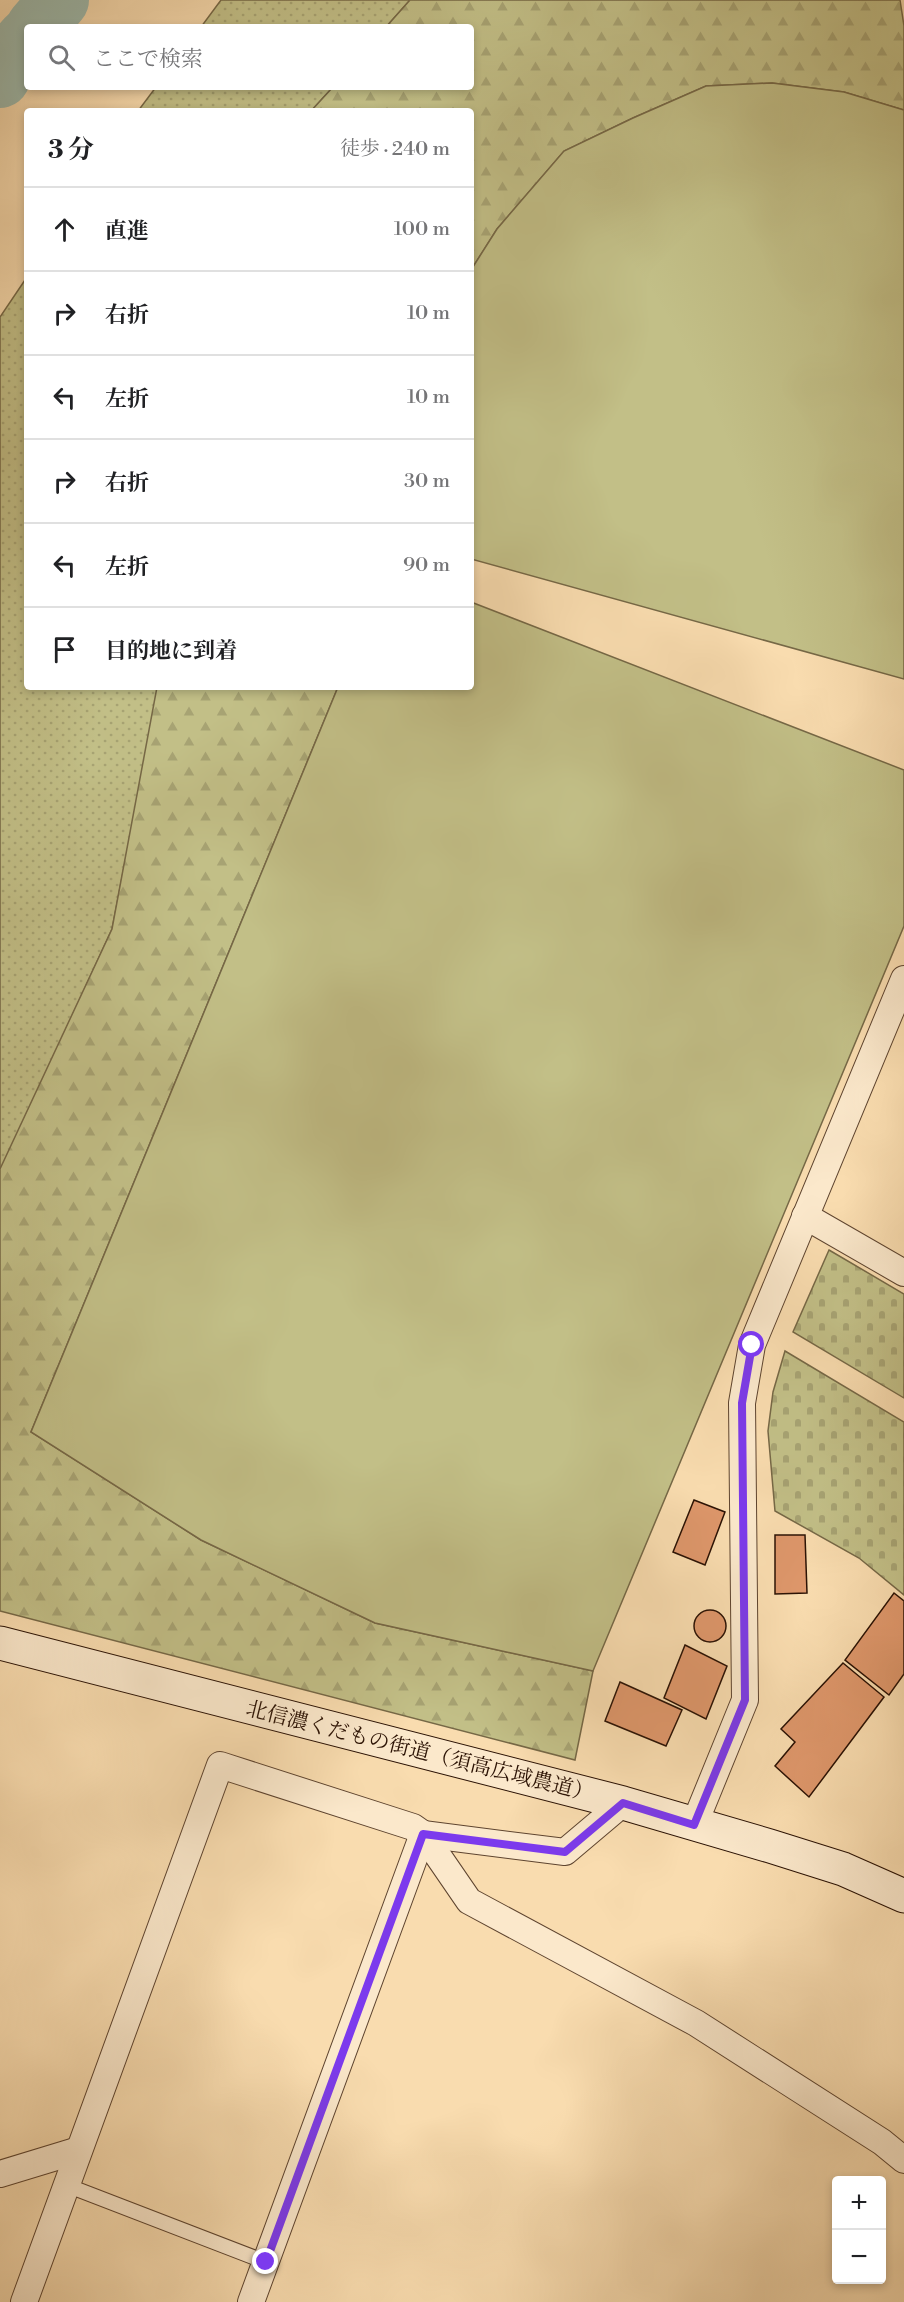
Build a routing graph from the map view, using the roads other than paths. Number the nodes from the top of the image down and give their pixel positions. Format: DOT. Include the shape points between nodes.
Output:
graph roads {
  1 [pos="904,978"];
  2 [pos="805,1216"];
  3 [pos="904,1273"];
  4 [pos="0,1643"];
  5 [pos="623,1803"];
  6 [pos="694,1825"];
  7 [pos="423,1834"];
  8 [pos="904,1896"];
  9 [pos="79,2150"];
  10 [pos="904,2160"];
  11 [pos="0,2174"];
  12 [pos="66,2185"];
  13 [pos="266,2262"];
  14 [pos="24,2302"];
  15 [pos="253,2302"];
  1 -- 2 [label="street"];
  2 -- 3 [label="street"];
  2 -- 6 [label="street" via="752,1345 742,1403 745,1700"];
  4 -- 5 [label="street, 北信濃くだもの街道（須高広域農道）"];
  5 -- 6 [label="street, 北信濃くだもの街道（須高広域農道）"];
  5 -- 7 [label="street" via="565,1852"];
  6 -- 8 [label="street, 北信濃くだもの街道（須高広域農道）" via="843,1869"];
  7 -- 9 [label="street" via="413,1827 220,1765"];
  7 -- 10 [label="street" via="469,1901 696,2023"];
  7 -- 13 [label="street"];
  9 -- 11 [label="street"];
  9 -- 12 [label="street"];
  12 -- 13 [label="lane"];
  12 -- 14 [label="street"];
  13 -- 15 [label="street"];
}
